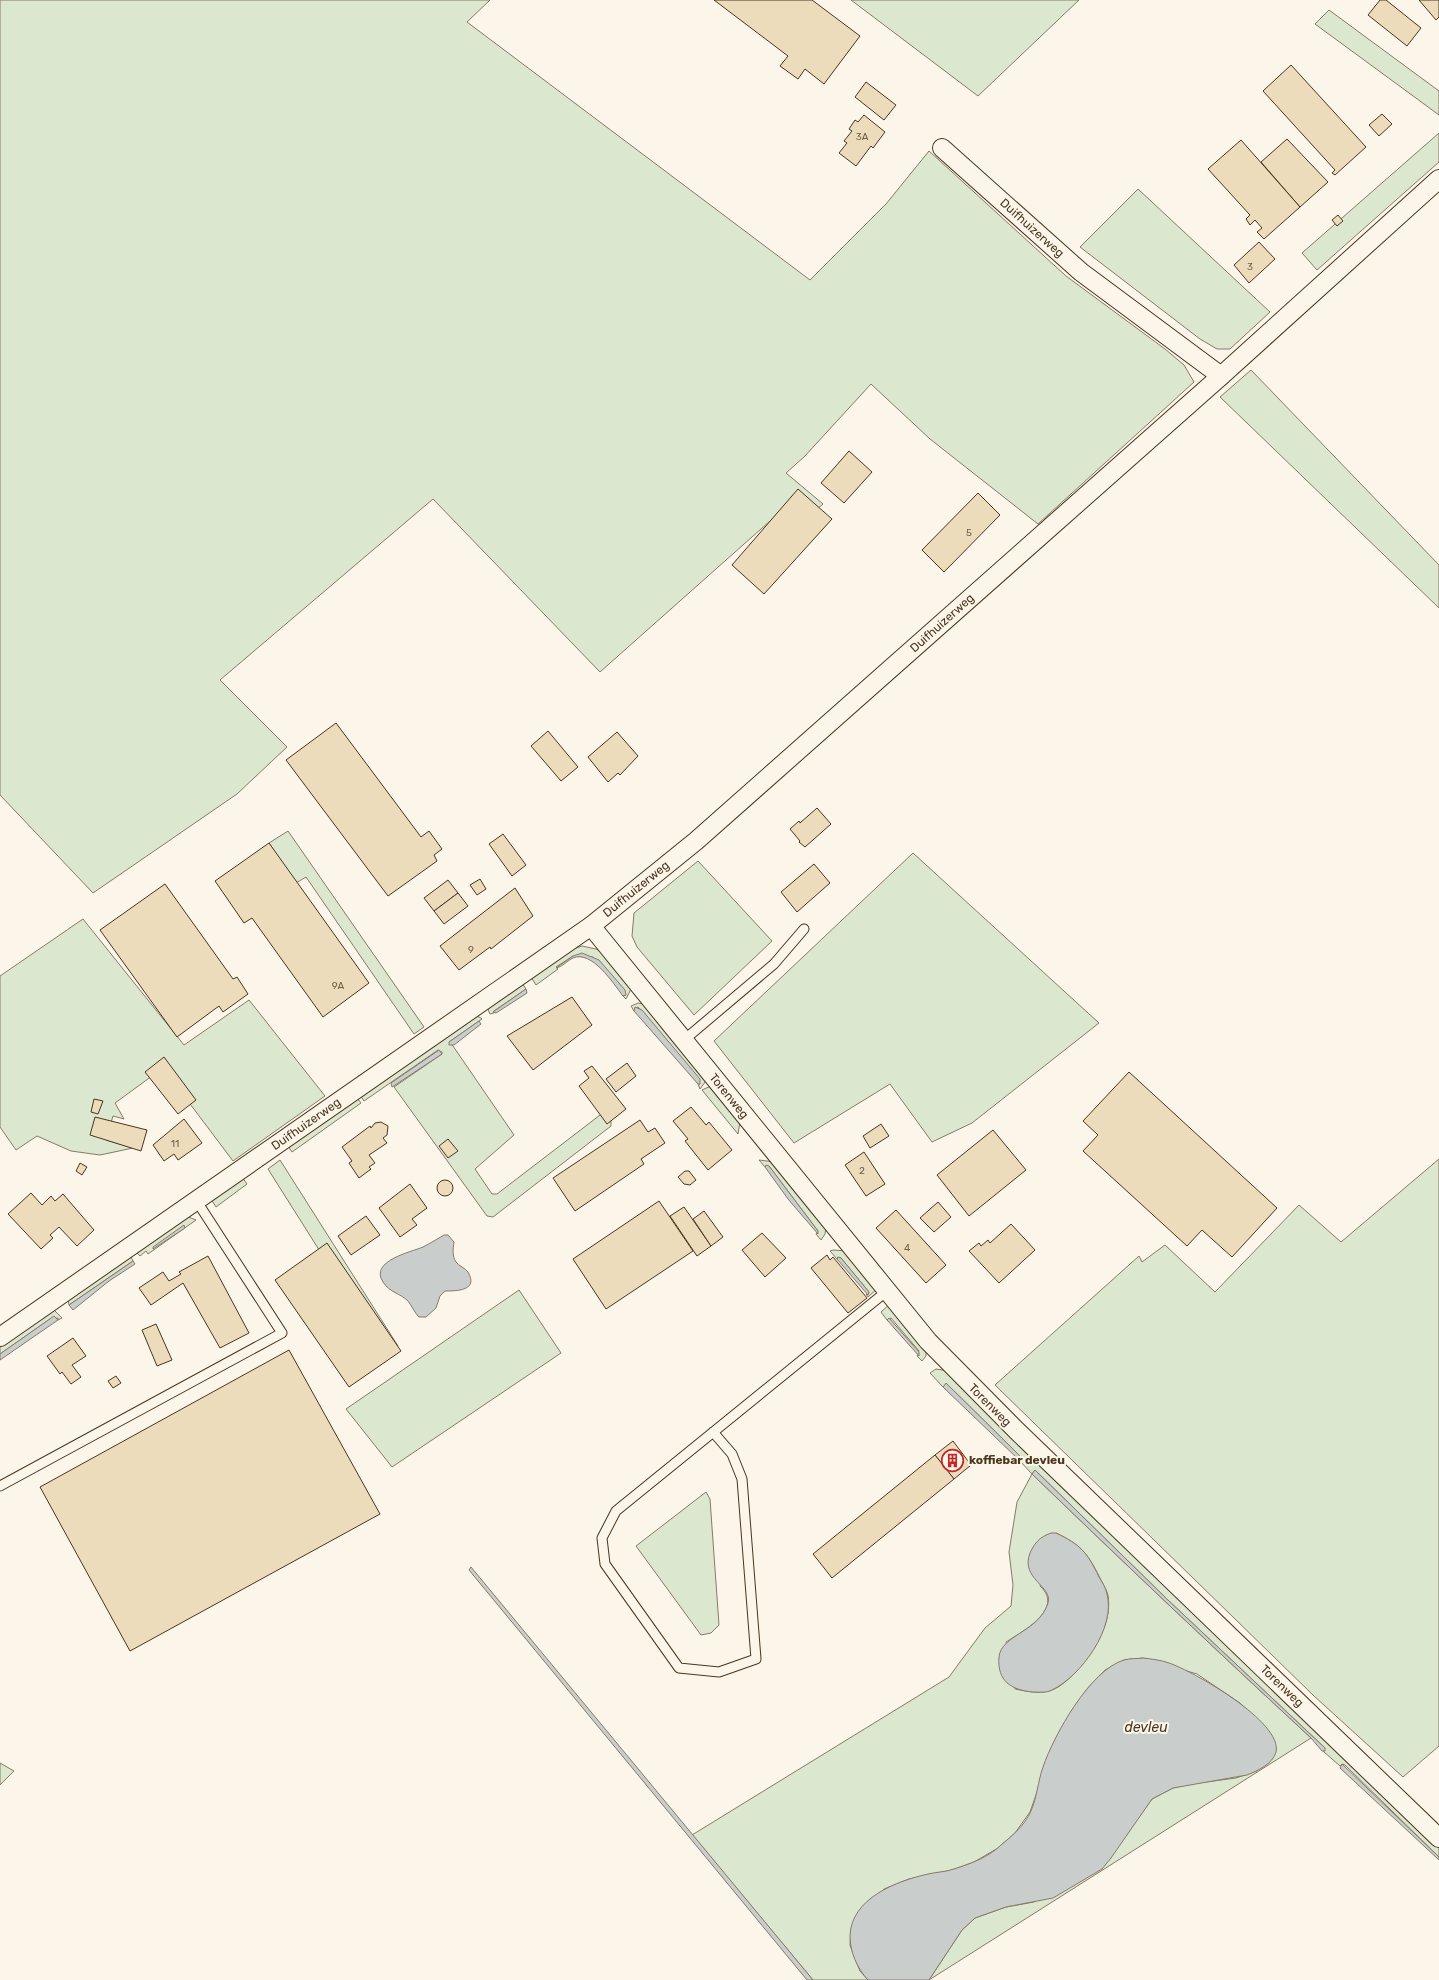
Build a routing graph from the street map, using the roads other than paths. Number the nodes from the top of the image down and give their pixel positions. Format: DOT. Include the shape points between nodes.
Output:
graph roads {
  1 [pos="942,148"];
  2 [pos="1439,179"];
  3 [pos="1221,376"];
  4 [pos="591,926"];
  5 [pos="804,929"];
  6 [pos="684,1040"];
  7 [pos="196,1200"];
  8 [pos="887,1291"];
  9 [pos="0,1338"];
  10 [pos="713,1432"];
  11 [pos="0,1486"];
  12 [pos="1439,1838"];
  1 -- 3 [label="street, Duifhuizerweg" via="1081,272"];
  2 -- 3 [label="street, Duifhuizerweg"];
  3 -- 4 [label="street, Duifhuizerweg" via="696,841"];
  4 -- 6 [label="street, Torenweg"];
  4 -- 7 [label="street, Duifhuizerweg"];
  5 -- 6 [label="lane" via="774,964"];
  6 -- 8 [label="street, Torenweg"];
  7 -- 9 [label="street, Duifhuizerweg"];
  7 -- 11 [label="lane" via="282,1333"];
  8 -- 10 [label="lane"];
  8 -- 12 [label="street, Torenweg" via="971,1386"];
  10 -- 10 [label="lane" via="616,1511 602,1538 605,1564 679,1668 719,1672 756,1659 742,1479 732,1454"];
}
